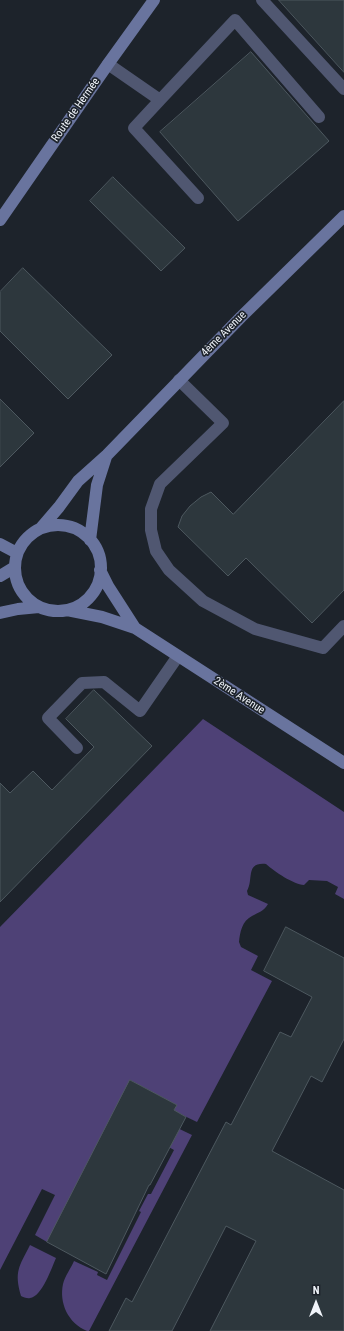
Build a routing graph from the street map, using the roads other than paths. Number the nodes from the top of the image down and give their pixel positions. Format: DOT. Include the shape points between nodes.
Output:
graph roads {
  1 [pos="154,0"];
  2 [pos="262,0"];
  3 [pos="108,64"];
  4 [pos="344,89"];
  5 [pos="160,100"];
  6 [pos="319,117"];
  7 [pos="198,198"];
  8 [pos="344,216"];
  9 [pos="0,220"];
  10 [pos="179,380"];
  11 [pos="107,456"];
  12 [pos="41,528"];
  13 [pos="90,540"];
  14 [pos="0,544"];
  15 [pos="17,553"];
  16 [pos="15,567"];
  17 [pos="100,570"];
  18 [pos="0,576"];
  19 [pos="39,607"];
  20 [pos="67,610"];
  21 [pos="0,613"];
  22 [pos="344,626"];
  23 [pos="135,628"];
  24 [pos="178,656"];
  25 [pos="78,748"];
  26 [pos="344,763"];
  1 -- 3 [label="street, Route de Hermée"];
  2 -- 4 [label="lane"];
  3 -- 5 [label="lane"];
  3 -- 9 [label="street, Route de Hermée"];
  5 -- 6 [label="lane" via="235,20"];
  5 -- 7 [label="lane" via="134,128"];
  8 -- 10 [label="street, 4ème Avenue"];
  10 -- 11 [label="street, 4ème Avenue"];
  10 -- 22 [label="lane" via="223,424 160,484 150,509 150,530 156,551 169,570 204,601 256,628 323,648"];
  11 -- 12 [label="street, 4ème Avenue" via="78,481"];
  11 -- 13 [label="street, 4ème Avenue" via="97,485"];
  12 -- 13 [label="street, 4ème Avenue" via="68,526 79,530"];
  12 -- 15 [label="street, 4ème Avenue" via="24,541"];
  13 -- 17 [label="street, 4ème Avenue" via="96,547"];
  14 -- 15 [label="street"];
  15 -- 16 [label="street, 4ème Avenue"];
  16 -- 18 [label="street"];
  16 -- 19 [label="street, 4ème Avenue" via="17,581 24,594"];
  17 -- 20 [label="street, 4ème Avenue" via="96,587 86,600"];
  17 -- 23 [label="street, 2ème Avenue"];
  19 -- 20 [label="street, 4ème Avenue" via="57,611"];
  19 -- 21 [label="street, 4ème Avenue"];
  20 -- 23 [label="street, 2ème Avenue" via="102,617"];
  23 -- 24 [label="street, 2ème Avenue"];
  24 -- 25 [label="lane" via="140,711 104,682 82,683 48,718"];
  24 -- 26 [label="street, 2ème Avenue"];
}
